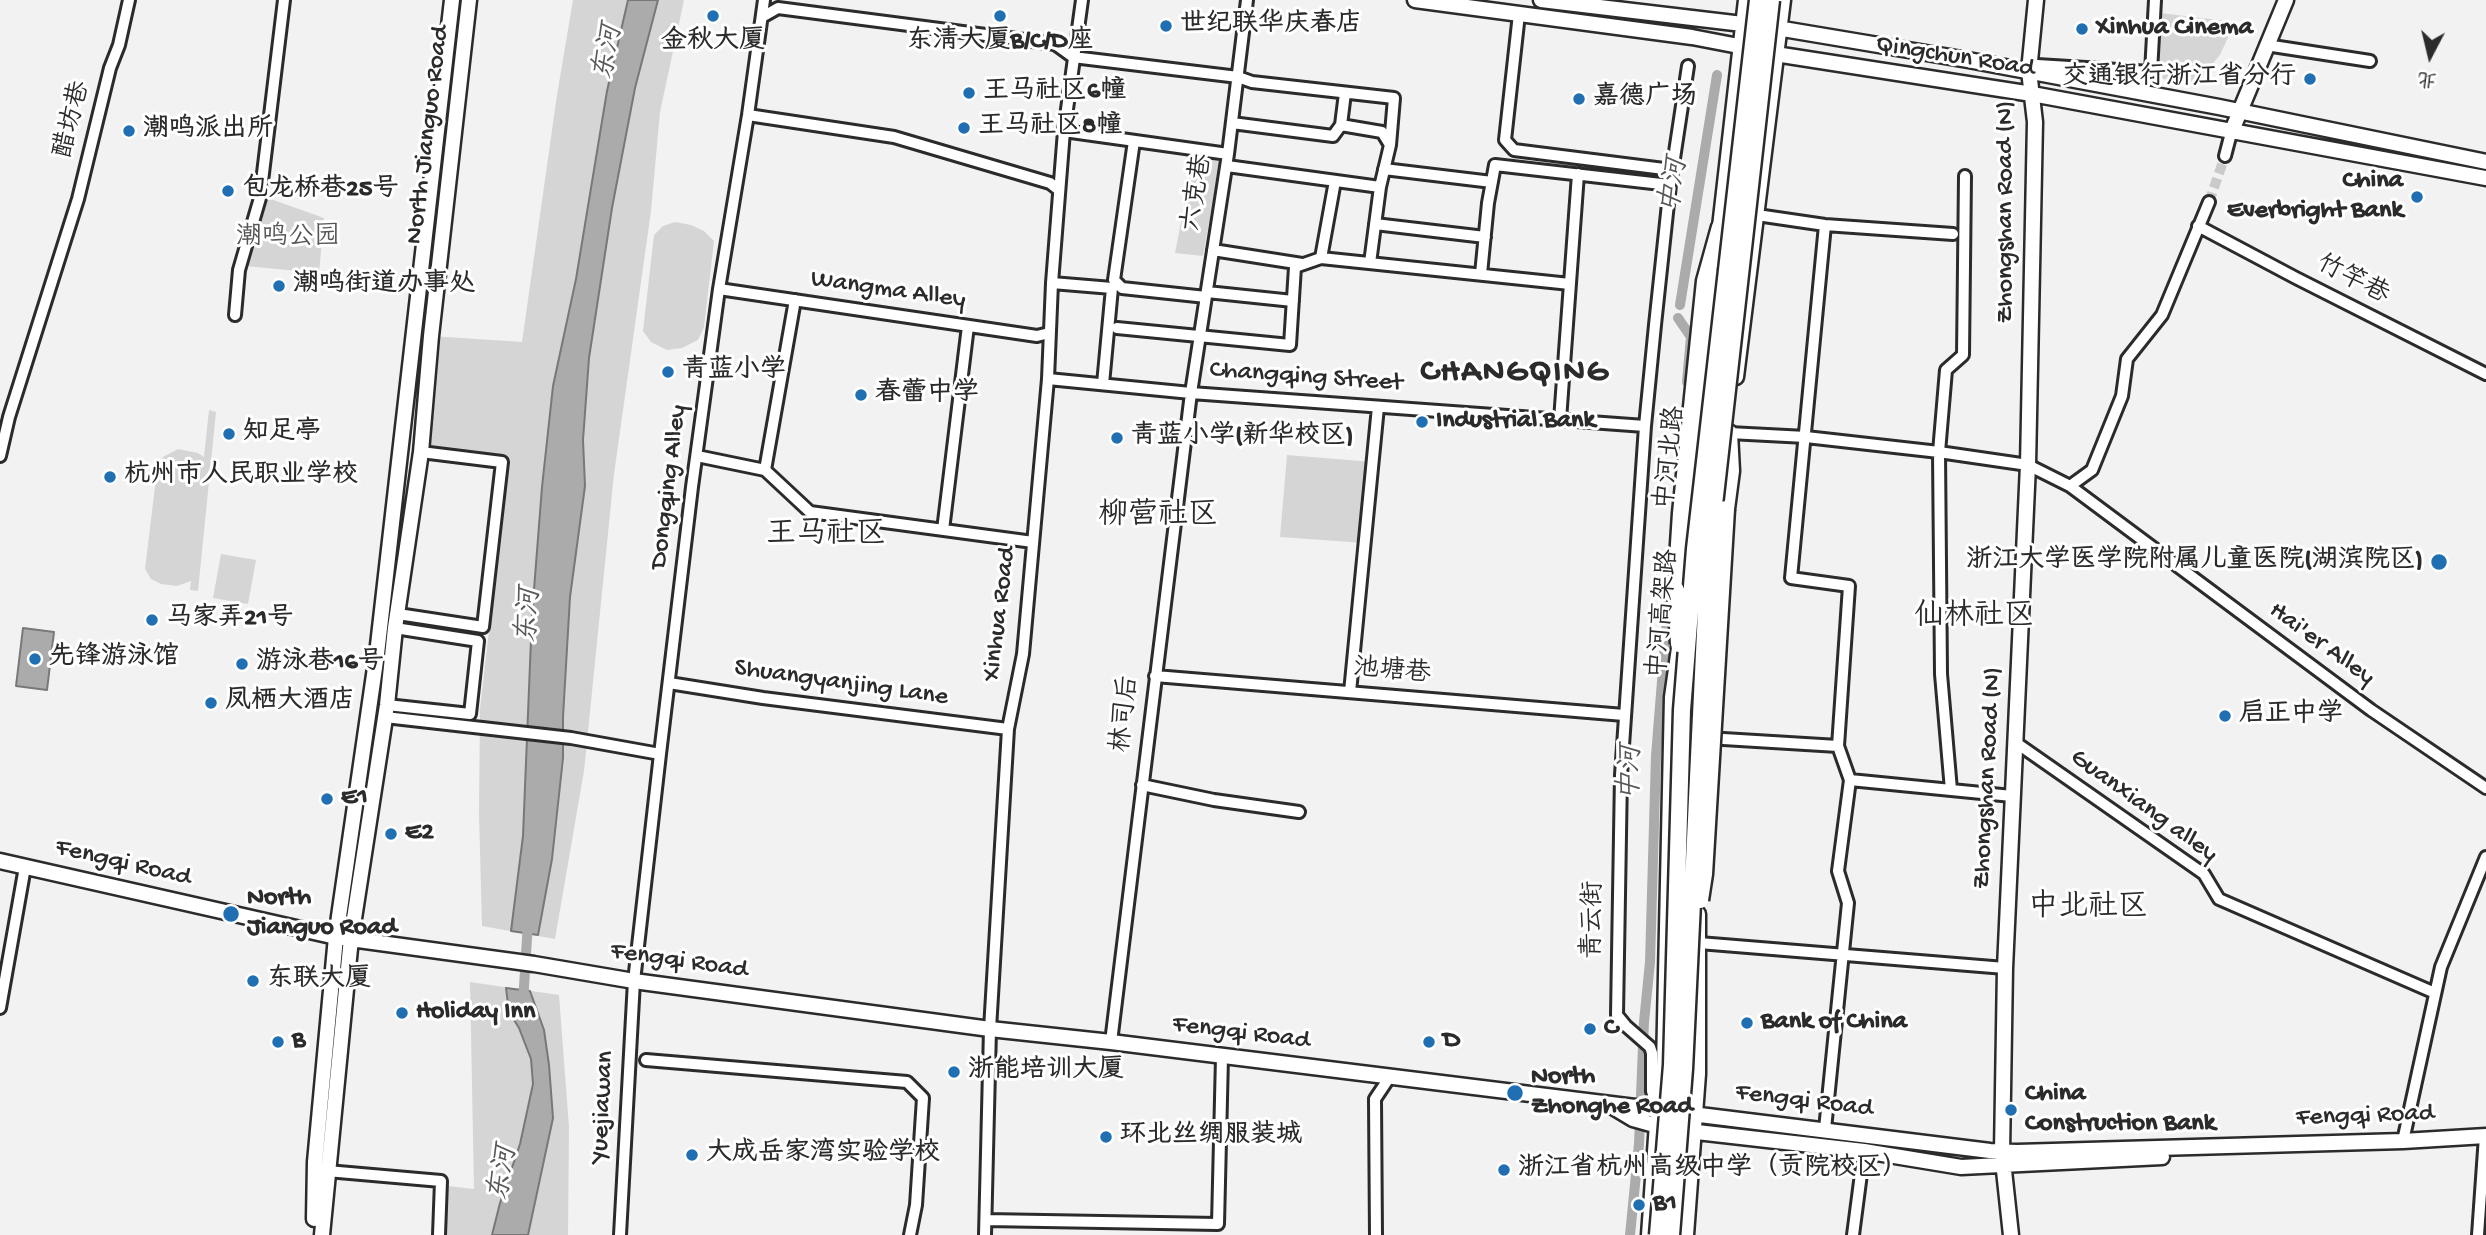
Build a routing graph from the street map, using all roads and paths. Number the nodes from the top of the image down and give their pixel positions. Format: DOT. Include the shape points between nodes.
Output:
graph roads {
  1 [pos="129,0"];
  2 [pos="284,0"];
  3 [pos="452,0"];
  4 [pos="469,0"];
  5 [pos="764,0"];
  6 [pos="1082,0"];
  7 [pos="1247,0"];
  8 [pos="1415,0"];
  9 [pos="1541,0"];
  10 [pos="1746,0"];
  11 [pos="1758,0"];
  12 [pos="1771,0"];
  13 [pos="1783,0"];
  14 [pos="2036,0"];
  15 [pos="2155,0"];
  16 [pos="2286,0"];
  17 [pos="1519,14"];
  18 [pos="761,17"];
  19 [pos="1742,24"];
  20 [pos="1781,29"];
  21 [pos="1740,45"];
  22 [pos="2266,45"];
  23 [pos="1776,55"];
  24 [pos="1073,57"];
  25 [pos="2370,61"];
  26 [pos="1688,66"];
  27 [pos="2029,71"];
  28 [pos="1238,77"];
  29 [pos="1345,93"];
  30 [pos="2032,94"];
  31 [pos="2239,112"];
  32 [pos="748,115"];
  33 [pos="1232,123"];
  34 [pos="1341,125"];
  35 [pos="1064,131"];
  36 [pos="2231,133"];
  37 [pos="1134,141"];
  38 [pos="1390,145"];
  39 [pos="2225,156"];
  40 [pos="1227,160"];
  41 [pos="2486,162"];
  42 [pos="1384,170"];
  43 [pos="1672,170"];
  44 [pos="1578,174"];
  45 [pos="1965,176"];
  46 [pos="2486,178"];
  47 [pos="1335,181"];
  48 [pos="1492,182"];
  49 [pos="1670,185"];
  50 [pos="1380,187"];
  51 [pos="1059,190"];
  52 [pos="2209,202"];
  53 [pos="1757,215"];
  54 [pos="1375,224"];
  55 [pos="1825,225"];
  56 [pos="2198,226"];
  57 [pos="1720,228"];
  58 [pos="1953,233"];
  59 [pos="1485,237"];
  60 [pos="1213,250"];
  61 [pos="1321,258"];
  62 [pos="1370,263"];
  63 [pos="1302,264"];
  64 [pos="1481,274"];
  65 [pos="1052,283"];
  66 [pos="1570,284"];
  67 [pos="719,289"];
  68 [pos="1206,294"];
  69 [pos="795,300"];
  70 [pos="1293,301"];
  71 [pos="235,315"];
  72 [pos="968,326"];
  73 [pos="1116,328"];
  74 [pos="1049,333"];
  75 [pos="1200,338"];
  76 [pos="2486,374"];
  77 [pos="1048,379"];
  78 [pos="1102,384"];
  79 [pos="1191,393"];
  80 [pos="1378,407"];
  81 [pos="1560,420"];
  82 [pos="1645,426"];
  83 [pos="1729,433"];
  84 [pos="1806,437"];
  85 [pos="1939,452"];
  86 [pos="421,453"];
  87 [pos="0,456"];
  88 [pos="697,456"];
  89 [pos="2028,466"];
  90 [pos="765,470"];
  91 [pos="2070,486"];
  92 [pos="943,530"];
  93 [pos="1033,542"];
  94 [pos="396,621"];
  95 [pos="1155,676"];
  96 [pos="669,683"];
  97 [pos="1350,692"];
  98 [pos="1682,710"];
  99 [pos="386,711"];
  100 [pos="1625,715"];
  101 [pos="1008,729"];
  102 [pos="1707,738"];
  103 [pos="2015,742"];
  104 [pos="1838,746"];
  105 [pos="660,754"];
  106 [pos="1850,780"];
  107 [pos="1142,785"];
  108 [pos="2486,788"];
  109 [pos="1951,790"];
  110 [pos="2012,796"];
  111 [pos="1299,812"];
  112 [pos="2486,857"];
  113 [pos="0,861"];
  114 [pos="25,867"];
  115 [pos="344,937"];
  116 [pos="1699,943"];
  117 [pos="1843,955"];
  118 [pos="2006,968"];
  119 [pos="1688,971"];
  120 [pos="634,981"];
  121 [pos="2435,993"];
  122 [pos="0,1008"];
  123 [pos="990,1029"];
  124 [pos="1111,1042"];
  125 [pos="1222,1057"];
  126 [pos="646,1060"];
  127 [pos="1389,1078"];
  128 [pos="1697,1113"];
  129 [pos="1646,1116"];
  130 [pos="1825,1129"];
  131 [pos="1695,1132"];
  132 [pos="2485,1140"];
  133 [pos="2403,1141"];
  134 [pos="1864,1151"];
  135 [pos="2003,1159"];
  136 [pos="327,1171"];
  137 [pos="986,1220"];
  138 [pos="2481,1233"];
  139 [pos="314,1235"];
  140 [pos="322,1235"];
  141 [pos="439,1235"];
  142 [pos="620,1235"];
  143 [pos="911,1235"];
  144 [pos="985,1235"];
  145 [pos="1376,1235"];
  146 [pos="1649,1235"];
  147 [pos="1658,1235"];
  148 [pos="1671,1235"];
  149 [pos="1686,1235"];
  150 [pos="1853,1235"];
  151 [pos="2011,1235"];
  1 -- 87 [label="street, 醋坊巷" via="78,199"];
  2 -- 71 [label="street" via="260,198 239,270"];
  3 -- 115 [label="main road, North Jianguo Road"];
  4 -- 86 [label="main road, North Jianguo Road"];
  5 -- 18 [label="street, Dongqing Alley"];
  6 -- 24 [label="street, Xinhua Road"];
  7 -- 28 [label="street, 六克巷"];
  8 -- 17 [label="main road, Qingchun Road"];
  9 -- 19 [label="main road, Qingchun Road"];
  10 -- 19 [label="main road, 中河北路"];
  11 -- 98 [label="highway, 中河高架路, bridge" via="1696,535"];
  12 -- 119 [label="highway, 中河高架路, bridge" via="1709,549"];
  13 -- 20 [label="main road, 中河北路"];
  14 -- 27 [label="main road, Zhongshan Road (N)"];
  15 -- 27 [label="street" via="2151,72 2037,65"];
  16 -- 22 [label="main road"];
  17 -- 21 [label="main road, Qingchun Road"];
  17 -- 43 [label="street" via="1505,140 1514,150"];
  18 -- 24 [label="street" via="778,8 1055,44"];
  18 -- 32 [label="street, Dongqing Alley"];
  19 -- 20 [label="main road, Qingchun Road"];
  19 -- 21 [label="main road, 中河北路"];
  20 -- 23 [label="main road, 中河北路"];
  20 -- 27 [label="main road, Qingchun Road"];
  21 -- 23 [label="main road, Qingchun Road"];
  21 -- 57 [label="main road, 中河北路"];
  22 -- 25 [label="street"];
  22 -- 31 [label="main road"];
  23 -- 30 [label="main road, Qingchun Road"];
  23 -- 53 [label="main road, 中河北路"];
  24 -- 28 [label="street"];
  24 -- 35 [label="street, Xinhua Road"];
  26 -- 43 [label="street, 青云街"];
  27 -- 30 [label="main road, Zhongshan Road (N)"];
  27 -- 31 [label="main road, Qingchun Road"];
  28 -- 29 [label="street"];
  28 -- 33 [label="street, 六克巷"];
  29 -- 34 [label="street"];
  29 -- 38 [label="street" via="1394,98"];
  30 -- 36 [label="main road, Qingchun Road"];
  30 -- 89 [label="main road, Zhongshan Road (N)" via="2035,174"];
  31 -- 36 [label="main road"];
  31 -- 41 [label="main road, Qingchun Road"];
  32 -- 51 [label="street" via="894,137 1050,183"];
  32 -- 67 [label="street, Dongqing Alley"];
  33 -- 34 [label="street" via="1333,136"];
  33 -- 40 [label="street, 六克巷"];
  34 -- 38 [label="street" via="1382,132"];
  35 -- 37 [label="street"];
  35 -- 51 [label="street, Xinhua Road"];
  36 -- 39 [label="street"];
  36 -- 46 [label="main road, Qingchun Road"];
  37 -- 40 [label="street"];
  37 -- 68 [label="street" via="1114,280 1122,288"];
  38 -- 42 [label="street"];
  40 -- 47 [label="street"];
  40 -- 60 [label="street, 六克巷"];
  42 -- 48 [label="street"];
  42 -- 50 [label="street"];
  43 -- 49 [label="street, 青云街"];
  44 -- 48 [label="street" via="1495,165"];
  44 -- 49 [label="street"];
  44 -- 66 [label="street"];
  45 -- 85 [label="street" via="1963,355 1946,370"];
  47 -- 50 [label="street"];
  47 -- 61 [label="street"];
  48 -- 59 [label="street"];
  49 -- 82 [label="street, 青云街"];
  50 -- 54 [label="street"];
  51 -- 65 [label="street, Xinhua Road"];
  52 -- 56 [label="street"];
  53 -- 55 [label="street"];
  53 -- 83 [label="main road, 中河北路"];
  54 -- 59 [label="street"];
  54 -- 62 [label="street"];
  55 -- 58 [label="street"];
  55 -- 84 [label="street"];
  56 -- 76 [label="street, 竹竿巷"];
  56 -- 91 [label="street" via="2162,315 2127,359 2122,396 2092,470"];
  57 -- 98 [label="highway, bridge" via="1705,281 1681,513 1676,590"];
  57 -- 129 [label="main road, 中河北路" via="1722,248 1698,431 1672,697 1664,1067"];
  59 -- 64 [label="street"];
  60 -- 63 [label="street"];
  60 -- 68 [label="street, 六克巷"];
  61 -- 62 [label="street"];
  61 -- 63 [label="street"];
  62 -- 64 [label="street"];
  63 -- 70 [label="street" via="1294,267"];
  64 -- 66 [label="street"];
  65 -- 74 [label="street, Xinhua Road"];
  65 -- 78 [label="street" via="1112,288"];
  66 -- 81 [label="street"];
  67 -- 69 [label="street, Wangma Alley"];
  67 -- 88 [label="street, Dongqing Alley"];
  68 -- 70 [label="street"];
  68 -- 75 [label="street, 六克巷"];
  69 -- 72 [label="street, Wangma Alley"];
  69 -- 90 [label="street"];
  70 -- 75 [label="street" via="1290,345"];
  72 -- 74 [label="street, Wangma Alley" via="1037,336"];
  72 -- 92 [label="street"];
  73 -- 75 [label="street"];
  74 -- 77 [label="street, Xinhua Road"];
  75 -- 79 [label="street, 六克巷"];
  77 -- 78 [label="street, Changqing Street"];
  77 -- 93 [label="street, Xinhua Road"];
  78 -- 79 [label="street, Changqing Street"];
  79 -- 80 [label="street, Changqing Street"];
  79 -- 95 [label="street, 林司后"];
  80 -- 81 [label="street, Changqing Street"];
  80 -- 97 [label="street"];
  81 -- 82 [label="street, Changqing Street"];
  82 -- 100 [label="street, 青云街"];
  83 -- 84 [label="street, Hai'er Alley"];
  83 -- 102 [label="main road, 中河北路" via="1714,572"];
  83 -- 119 [label="highway, bridge" via="1731,471 1704,874"];
  84 -- 85 [label="street, Hai'er Alley"];
  84 -- 104 [label="street" via="1791,579 1849,586"];
  85 -- 89 [label="street, Hai'er Alley"];
  85 -- 109 [label="street" via="1941,674"];
  86 -- 94 [label="main road, North Jianguo Road"];
  86 -- 94 [label="street" via="502,462 483,627"];
  88 -- 90 [label="street"];
  88 -- 96 [label="street, Dongqing Alley"];
  89 -- 91 [label="street, Hai'er Alley"];
  89 -- 103 [label="main road, Zhongshan Road (N)"];
  90 -- 92 [label="street" via="810,512"];
  91 -- 108 [label="street, Hai'er Alley" via="2371,710"];
  92 -- 93 [label="street"];
  93 -- 101 [label="street, Xinhua Road" via="1023,654"];
  94 -- 99 [label="main road, North Jianguo Road"];
  94 -- 99 [label="street" via="478,641 471,714"];
  95 -- 97 [label="street, 池塘巷"];
  95 -- 107 [label="street, 林司后"];
  96 -- 101 [label="street, Shuangyanjing Lane"];
  96 -- 105 [label="street, Dongqing Alley"];
  97 -- 100 [label="street, 池塘巷"];
  98 -- 147 [label="highway, 中河高架路, bridge" via="1672,1065"];
  99 -- 105 [label="street"];
  99 -- 115 [label="main road, North Jianguo Road"];
  100 -- 129 [label="street, 青云街" via="1617,1015 1650,1047 1652,1091"];
  101 -- 123 [label="street, Xinhua Road"];
  102 -- 104 [label="street"];
  102 -- 116 [label="main road, 中河北路"];
  103 -- 110 [label="main road, Zhongshan Road (N)"];
  103 -- 121 [label="street, Guanxiang alley" via="2204,874 2219,899"];
  104 -- 106 [label="street"];
  105 -- 120 [label="street, Dongqing Alley"];
  106 -- 109 [label="street"];
  106 -- 117 [label="street" via="1838,871 1848,903"];
  107 -- 111 [label="street"];
  107 -- 124 [label="street, 林司后"];
  109 -- 110 [label="street"];
  110 -- 118 [label="main road, Zhongshan Road (N)"];
  112 -- 121 [label="street" via="2441,967"];
  113 -- 114 [label="main road, Fengqi Road"];
  114 -- 115 [label="main road, Fengqi Road"];
  114 -- 122 [label="street"];
  115 -- 120 [label="main road, Fengqi Road"];
  115 -- 136 [label="main road, North Jianguo Road"];
  115 -- 139 [label="main road, North Jianguo Road" via="315,1162"];
  116 -- 117 [label="street"];
  116 -- 128 [label="main road, 中河北路"];
  117 -- 118 [label="street"];
  117 -- 130 [label="street"];
  118 -- 135 [label="main road, Zhongshan Road (N)"];
  119 -- 148 [label="highway, 中河高架路, bridge"];
  120 -- 123 [label="main road, Fengqi Road"];
  120 -- 142 [label="street, Yuejiawan"];
  121 -- 133 [label="street"];
  123 -- 124 [label="main road, Fengqi Road"];
  123 -- 137 [label="street, Xinhua Road"];
  124 -- 125 [label="main road, Fengqi Road"];
  125 -- 127 [label="main road, Fengqi Road"];
  125 -- 137 [label="street" via="1218,1224"];
  126 -- 143 [label="street" via="907,1082 923,1098"];
  127 -- 129 [label="main road, Fengqi Road" via="1608,1105"];
  127 -- 145 [label="street" via="1375,1099"];
  128 -- 129 [label="main road, Fengqi Road"];
  128 -- 130 [label="main road, Fengqi Road"];
  128 -- 131 [label="main road, 中河北路"];
  129 -- 131 [label="main road"];
  129 -- 146 [label="main road, 中河北路"];
  130 -- 135 [label="main road, Fengqi Road"];
  131 -- 134 [label="main road"];
  131 -- 149 [label="main road, 中河北路"];
  132 -- 133 [label="main road, Fengqi Road"];
  132 -- 135 [label="main road"];
  132 -- 138 [label="street"];
  133 -- 135 [label="main road, Fengqi Road"];
  134 -- 135 [label="main road" via="1961,1167"];
  134 -- 150 [label="street"];
  135 -- 151 [label="main road, Zhongshan Road (N)"];
  136 -- 140 [label="main road, North Jianguo Road"];
  136 -- 141 [label="street" via="441,1181"];
  137 -- 144 [label="street, Xinhua Road"];
}
